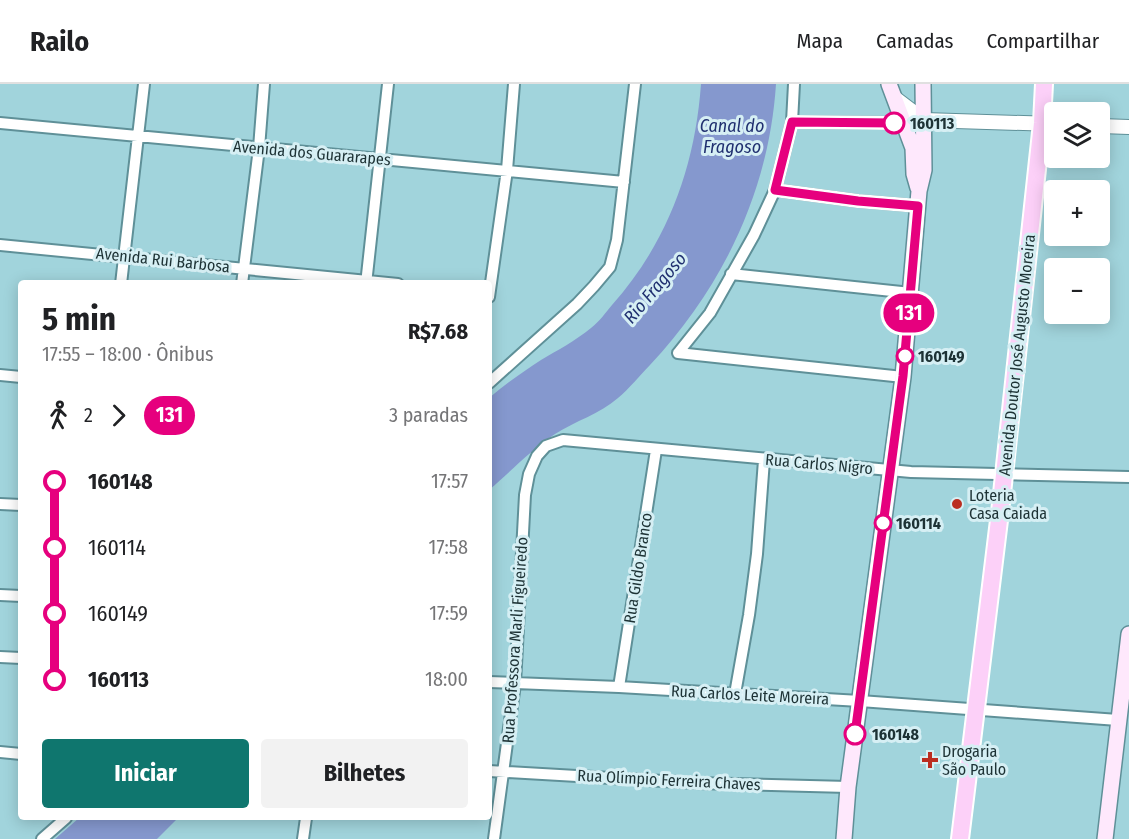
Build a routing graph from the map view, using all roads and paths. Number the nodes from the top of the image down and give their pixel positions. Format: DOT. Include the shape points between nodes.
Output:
graph roads {
  1 [pos="144,84"];
  2 [pos="264,84"];
  3 [pos="388,84"];
  4 [pos="514,84"];
  5 [pos="635,84"];
  6 [pos="794,84"];
  7 [pos="923,84"];
  8 [pos="1044,84"];
  9 [pos="892,91"];
  10 [pos="1046,102"];
  11 [pos="924,120"];
  12 [pos="792,122"];
  13 [pos="0,123"];
  14 [pos="904,123"];
  15 [pos="1044,123"];
  16 [pos="1110,126"];
  17 [pos="1129,127"];
  18 [pos="138,136"];
  19 [pos="259,148"];
  20 [pos="1044,155"];
  21 [pos="379,159"];
  22 [pos="507,170"];
  23 [pos="624,182"];
  24 [pos="775,190"];
  25 [pos="918,198"];
  26 [pos="0,245"];
  27 [pos="123,256"];
  28 [pos="243,268"];
  29 [pos="731,274"];
  30 [pos="121,280"];
  31 [pos="242,280"];
  32 [pos="348,280"];
  33 [pos="366,280"];
  34 [pos="491,280"];
  35 [pos="911,293"];
  36 [pos="0,375"];
  37 [pos="903,376"];
  38 [pos="18,377"];
  39 [pos="492,380"];
  40 [pos="546,446"];
  41 [pos="656,450"];
  42 [pos="764,460"];
  43 [pos="890,470"];
  44 [pos="1004,474"];
  45 [pos="1129,477"];
  46 [pos="0,504"];
  47 [pos="18,505"];
  48 [pos="0,595"];
  49 [pos="18,596"];
  50 [pos="1129,634"];
  51 [pos="0,657"];
  52 [pos="18,658"];
  53 [pos="492,682"];
  54 [pos="515,684"];
  55 [pos="620,687"];
  56 [pos="735,694"];
  57 [pos="860,700"];
  58 [pos="976,708"];
  59 [pos="1118,720"];
  60 [pos="0,752"];
  61 [pos="18,754"];
  62 [pos="492,771"];
  63 [pos="504,772"];
  64 [pos="848,787"];
  65 [pos="64,820"];
  66 [pos="306,820"];
  67 [pos="42,839"];
  68 [pos="303,839"];
  69 [pos="494,839"];
  70 [pos="844,839"];
  71 [pos="960,839"];
  72 [pos="1105,839"];
  1 -- 18 [label="street"];
  2 -- 19 [label="street"];
  3 -- 21 [label="street"];
  4 -- 22 [label="street"];
  5 -- 23 [label="street"];
  6 -- 12 [label="street"];
  7 -- 11 [label="main road"];
  8 -- 10 [label="main road, Avenida Doutor José Augusto Moreira"];
  9 -- 11 [label="street"];
  9 -- 14 [label="main road"];
  11 -- 15 [label="street"];
  11 -- 25 [label="main road" via="924,170"];
  12 -- 14 [label="street"];
  12 -- 24 [label="street"];
  13 -- 18 [label="street, Avenida dos Guararapes"];
  14 -- 25 [label="main road" via="913,148"];
  16 -- 17 [label="street"];
  18 -- 19 [label="street, Avenida dos Guararapes"];
  18 -- 27 [label="street"];
  19 -- 21 [label="street, Avenida dos Guararapes"];
  19 -- 28 [label="street"];
  20 -- 44 [label="main road, Avenida Doutor José Augusto Moreira"];
  21 -- 22 [label="street, Avenida dos Guararapes"];
  21 -- 33 [label="street"];
  22 -- 23 [label="street, Avenida dos Guararapes"];
  22 -- 34 [label="street"];
  23 -- 39 [label="street" via="616,251 610,267 577,304"];
  24 -- 25 [label="street" via="858,201"];
  24 -- 29 [label="street"];
  25 -- 35 [label="main road"];
  26 -- 27 [label="street, Avenida Rui Barbosa"];
  27 -- 28 [label="street, Avenida Rui Barbosa"];
  27 -- 30 [label="street"];
  28 -- 31 [label="street"];
  28 -- 32 [label="street, Avenida Rui Barbosa"];
  29 -- 35 [label="street"];
  29 -- 37 [label="street" via="710,313 678,353"];
  35 -- 37 [label="main road"];
  36 -- 38 [label="street"];
  37 -- 43 [label="main road"];
  40 -- 41 [label="street, Rua Carlos Nigro" via="572,440"];
  40 -- 54 [label="street, Rua Professora Marli Figueiredo" via="531,466 525,495"];
  41 -- 42 [label="street, Rua Carlos Nigro"];
  41 -- 55 [label="street, Rua Gildo Branco"];
  42 -- 43 [label="street, Rua Carlos Nigro"];
  42 -- 56 [label="street" via="756,564"];
  43 -- 44 [label="street, Rua Carlos Nigro"];
  43 -- 57 [label="main road"];
  44 -- 45 [label="street, Rua Carlos Nigro"];
  44 -- 58 [label="main road, Avenida Doutor José Augusto Moreira"];
  46 -- 47 [label="street"];
  48 -- 49 [label="street"];
  50 -- 59 [label="main road"];
  51 -- 52 [label="street"];
  53 -- 54 [label="street, Rua Carlos Leite Moreira"];
  54 -- 55 [label="street, Rua Carlos Leite Moreira"];
  54 -- 63 [label="street, Rua Professora Marli Figueiredo"];
  55 -- 56 [label="street, Rua Carlos Leite Moreira"];
  56 -- 57 [label="street, Rua Carlos Leite Moreira"];
  57 -- 58 [label="street, Rua Carlos Leite Moreira"];
  57 -- 64 [label="main road"];
  58 -- 59 [label="street, Rua Carlos Leite Moreira"];
  58 -- 71 [label="main road, Avenida Doutor José Augusto Moreira"];
  59 -- 72 [label="main road"];
  60 -- 61 [label="street"];
  62 -- 63 [label="street, Rua Olímpio Ferreira Chaves"];
  63 -- 64 [label="street, Rua Olímpio Ferreira Chaves" via="687,783"];
  63 -- 69 [label="street, Rua Professora Marli Figueiredo"];
  64 -- 70 [label="main road"];
  65 -- 67 [label="street"];
  66 -- 68 [label="street"];
}
